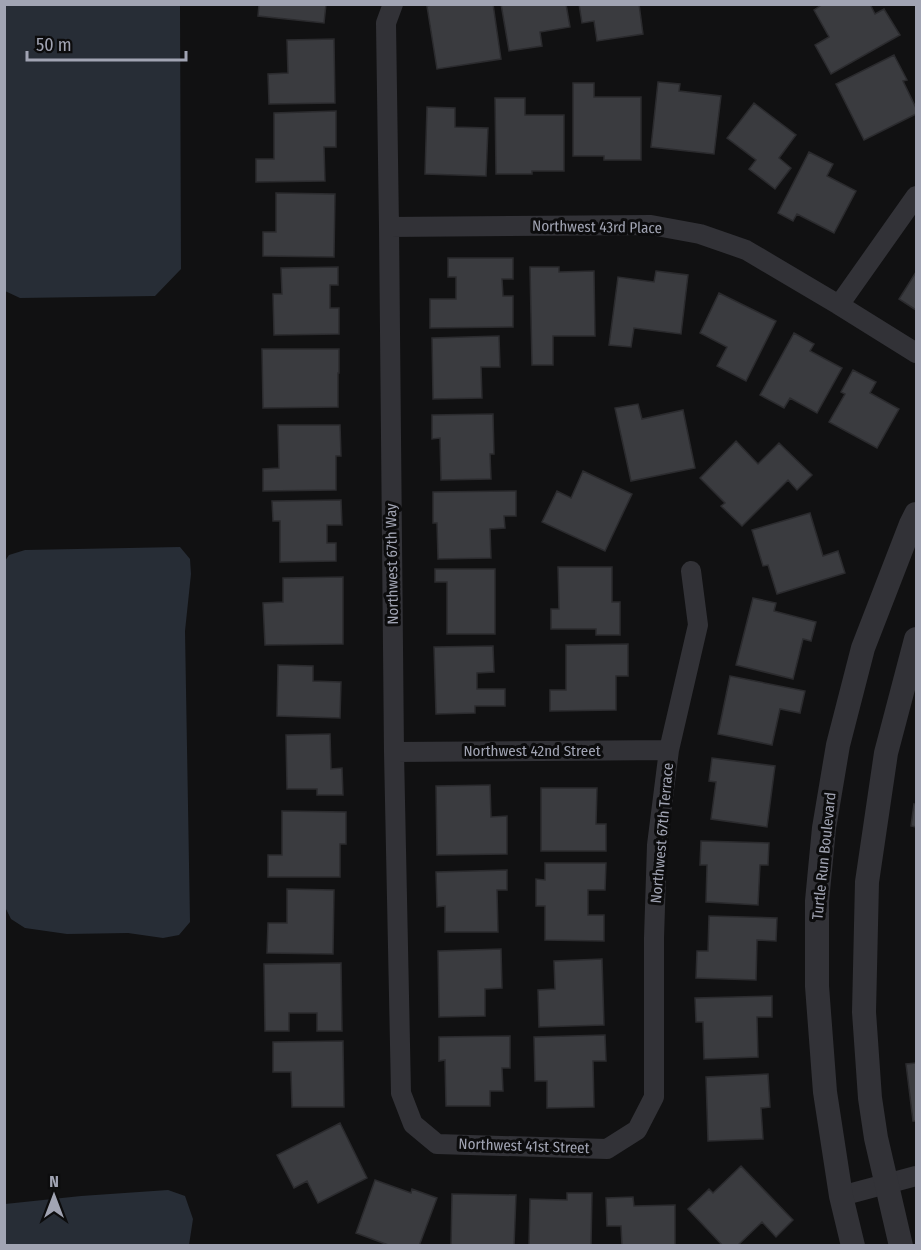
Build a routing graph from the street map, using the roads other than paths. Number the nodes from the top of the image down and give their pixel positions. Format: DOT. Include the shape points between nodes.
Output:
graph roads {
  1 [pos="393,4"];
  2 [pos="916,196"];
  3 [pos="389,227"];
  4 [pos="839,304"];
  5 [pos="916,352"];
  6 [pos="916,514"];
  7 [pos="691,571"];
  8 [pos="916,639"];
  9 [pos="669,750"];
  10 [pos="394,752"];
  11 [pos="413,1124"];
  12 [pos="637,1130"];
  13 [pos="916,1176"];
  14 [pos="887,1183"];
  15 [pos="841,1196"];
  16 [pos="853,1245"];
  17 [pos="901,1245"];
  1 -- 3 [label="street, Northwest 67th Way" via="386,23"];
  2 -- 4 [label="street"];
  3 -- 4 [label="street, Northwest 43rd Place" via="651,225 700,234 746,250"];
  3 -- 10 [label="street, Northwest 67th Way"];
  4 -- 5 [label="street, Northwest 43rd Place"];
  6 -- 15 [label="street, Turtle Run Boulevard" via="862,648 838,746 824,828 817,901 817,986 825,1092"];
  7 -- 9 [label="street, Northwest 67th Terrace" via="698,625"];
  8 -- 14 [label="street" via="886,753 867,882 864,1012 870,1098"];
  9 -- 10 [label="street, Northwest 42nd Street"];
  9 -- 12 [label="street, Northwest 67th Terrace" via="657,845 654,1096"];
  10 -- 11 [label="street, Northwest 67th Way" via="401,1093"];
  11 -- 12 [label="street, Northwest 41st Street" via="436,1144 606,1149"];
  13 -- 14 [label="street"];
  14 -- 15 [label="street"];
  14 -- 17 [label="street"];
  15 -- 16 [label="street, Turtle Run Boulevard"];
}
